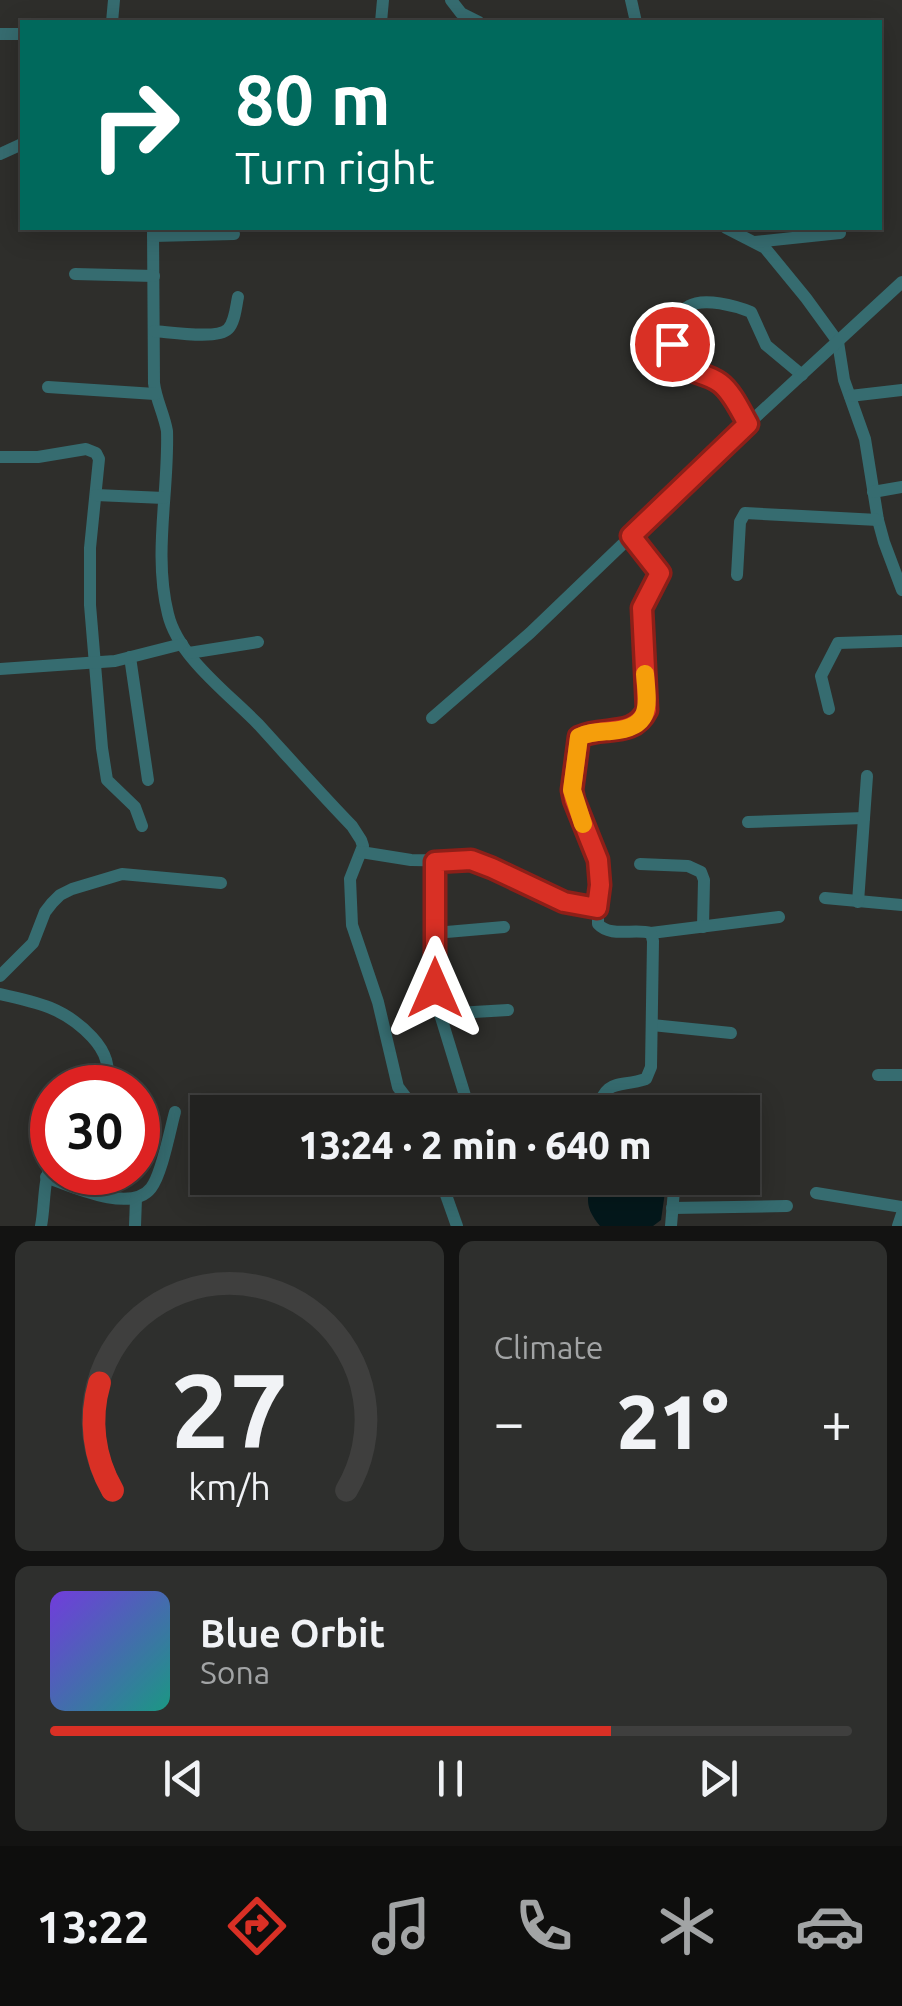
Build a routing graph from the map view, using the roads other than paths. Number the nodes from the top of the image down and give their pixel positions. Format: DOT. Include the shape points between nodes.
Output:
graph roads {
  1 [pos="450,0"];
  2 [pos="476,20"];
  3 [pos="153,232"];
  4 [pos="840,233"];
  5 [pos="234,234"];
  6 [pos="748,235"];
  7 [pos="75,274"];
  8 [pos="154,276"];
  9 [pos="901,285"];
  10 [pos="238,297"];
  11 [pos="154,332"];
  12 [pos="838,342"];
  13 [pos="802,375"];
  14 [pos="48,387"];
  15 [pos="902,390"];
  16 [pos="155,394"];
  17 [pos="850,396"];
  18 [pos="748,424"];
  19 [pos="0,457"];
  20 [pos="902,486"];
  21 [pos="873,492"];
  22 [pos="96,495"];
  23 [pos="164,498"];
  24 [pos="878,520"];
  25 [pos="631,536"];
  26 [pos="737,575"];
  27 [pos="902,590"];
  28 [pos="902,641"];
  29 [pos="258,642"];
  30 [pos="185,649"];
  31 [pos="130,657"];
  32 [pos="93,663"];
  33 [pos="0,669"];
  34 [pos="829,709"];
  35 [pos="432,718"];
  36 [pos="866,776"];
  37 [pos="148,780"];
  38 [pos="864,818"];
  39 [pos="748,822"];
  40 [pos="142,826"];
  41 [pos="361,852"];
  42 [pos="435,862"];
  43 [pos="640,864"];
  44 [pos="221,883"];
  45 [pos="825,898"];
  46 [pos="858,902"];
  47 [pos="902,906"];
  48 [pos="597,908"];
  49 [pos="779,917"];
  50 [pos="504,927"];
  51 [pos="703,927"];
  52 [pos="435,933"];
  53 [pos="651,933"];
  54 [pos="0,976"];
  55 [pos="0,994"];
  56 [pos="508,1010"];
  57 [pos="440,1014"];
  58 [pos="652,1025"];
  59 [pos="731,1033"];
  60 [pos="108,1065"];
  61 [pos="878,1075"];
  62 [pos="902,1075"];
  63 [pos="404,1095"];
  64 [pos="465,1095"];
  65 [pos="603,1095"];
  66 [pos="175,1112"];
  67 [pos="816,1193"];
  68 [pos="46,1195"];
  69 [pos="103,1195"];
  70 [pos="446,1195"];
  71 [pos="673,1195"];
  72 [pos="136,1198"];
  73 [pos="787,1206"];
  74 [pos="672,1208"];
  75 [pos="902,1210"];
  76 [pos="41,1226"];
  77 [pos="135,1226"];
  78 [pos="455,1226"];
  79 [pos="671,1226"];
  80 [pos="898,1226"];
  1 -- 2 [label="street"];
  3 -- 5 [label="street"];
  3 -- 8 [label="street"];
  4 -- 6 [label="street"];
  6 -- 12 [label="street" via="786,272"];
  7 -- 8 [label="street"];
  8 -- 11 [label="street"];
  9 -- 12 [label="street"];
  10 -- 11 [label="street" via="224,332"];
  11 -- 16 [label="street"];
  12 -- 13 [label="street"];
  12 -- 17 [label="street"];
  13 -- 18 [label="street"];
  13 -- 18 [label="street" via="766,344 751,312 701,302 687,306 673,333 676,360 721,384"];
  14 -- 16 [label="street"];
  15 -- 17 [label="street"];
  16 -- 23 [label="street" via="167,431"];
  17 -- 21 [label="street"];
  18 -- 25 [label="street"];
  19 -- 22 [label="street" via="92,450 99,463"];
  20 -- 21 [label="street"];
  21 -- 24 [label="street"];
  22 -- 23 [label="street"];
  22 -- 32 [label="street" via="90,548"];
  23 -- 30 [label="street" via="164,594"];
  24 -- 26 [label="street" via="745,513"];
  24 -- 27 [label="street"];
  25 -- 35 [label="street"];
  25 -- 48 [label="street" via="660,573 642,608 647,710 625,730 579,737 573,778 574,800 598,860"];
  28 -- 34 [label="street" via="838,643 821,676"];
  29 -- 30 [label="street"];
  30 -- 31 [label="street"];
  30 -- 41 [label="street" via="352,826"];
  31 -- 32 [label="street"];
  31 -- 37 [label="street"];
  32 -- 33 [label="street"];
  32 -- 40 [label="street" via="104,771"];
  36 -- 38 [label="street"];
  38 -- 39 [label="street"];
  38 -- 46 [label="street"];
  41 -- 42 [label="street"];
  41 -- 63 [label="street" via="350,880 352,925"];
  42 -- 48 [label="street" via="471,860 564,902"];
  42 -- 52 [label="street"];
  43 -- 51 [label="street" via="701,872"];
  44 -- 54 [label="street" via="122,874 72,889 52,903 33,943"];
  45 -- 46 [label="street"];
  46 -- 47 [label="street"];
  48 -- 53 [label="street" via="603,929"];
  49 -- 51 [label="street"];
  50 -- 52 [label="street"];
  51 -- 53 [label="street"];
  52 -- 57 [label="street"];
  53 -- 58 [label="street"];
  55 -- 60 [label="street" via="78,1021 103,1049"];
  56 -- 57 [label="street"];
  57 -- 64 [label="street"];
  58 -- 59 [label="street"];
  58 -- 65 [label="street" via="648,1075"];
  61 -- 62 [label="street"];
  66 -- 72 [label="street" via="155,1181"];
  67 -- 75 [label="street"];
  68 -- 76 [label="street"];
  69 -- 72 [label="street"];
  70 -- 78 [label="street"];
  71 -- 74 [label="street"];
  72 -- 77 [label="street"];
  73 -- 74 [label="street"];
  74 -- 79 [label="street"];
  75 -- 80 [label="street"];
}
